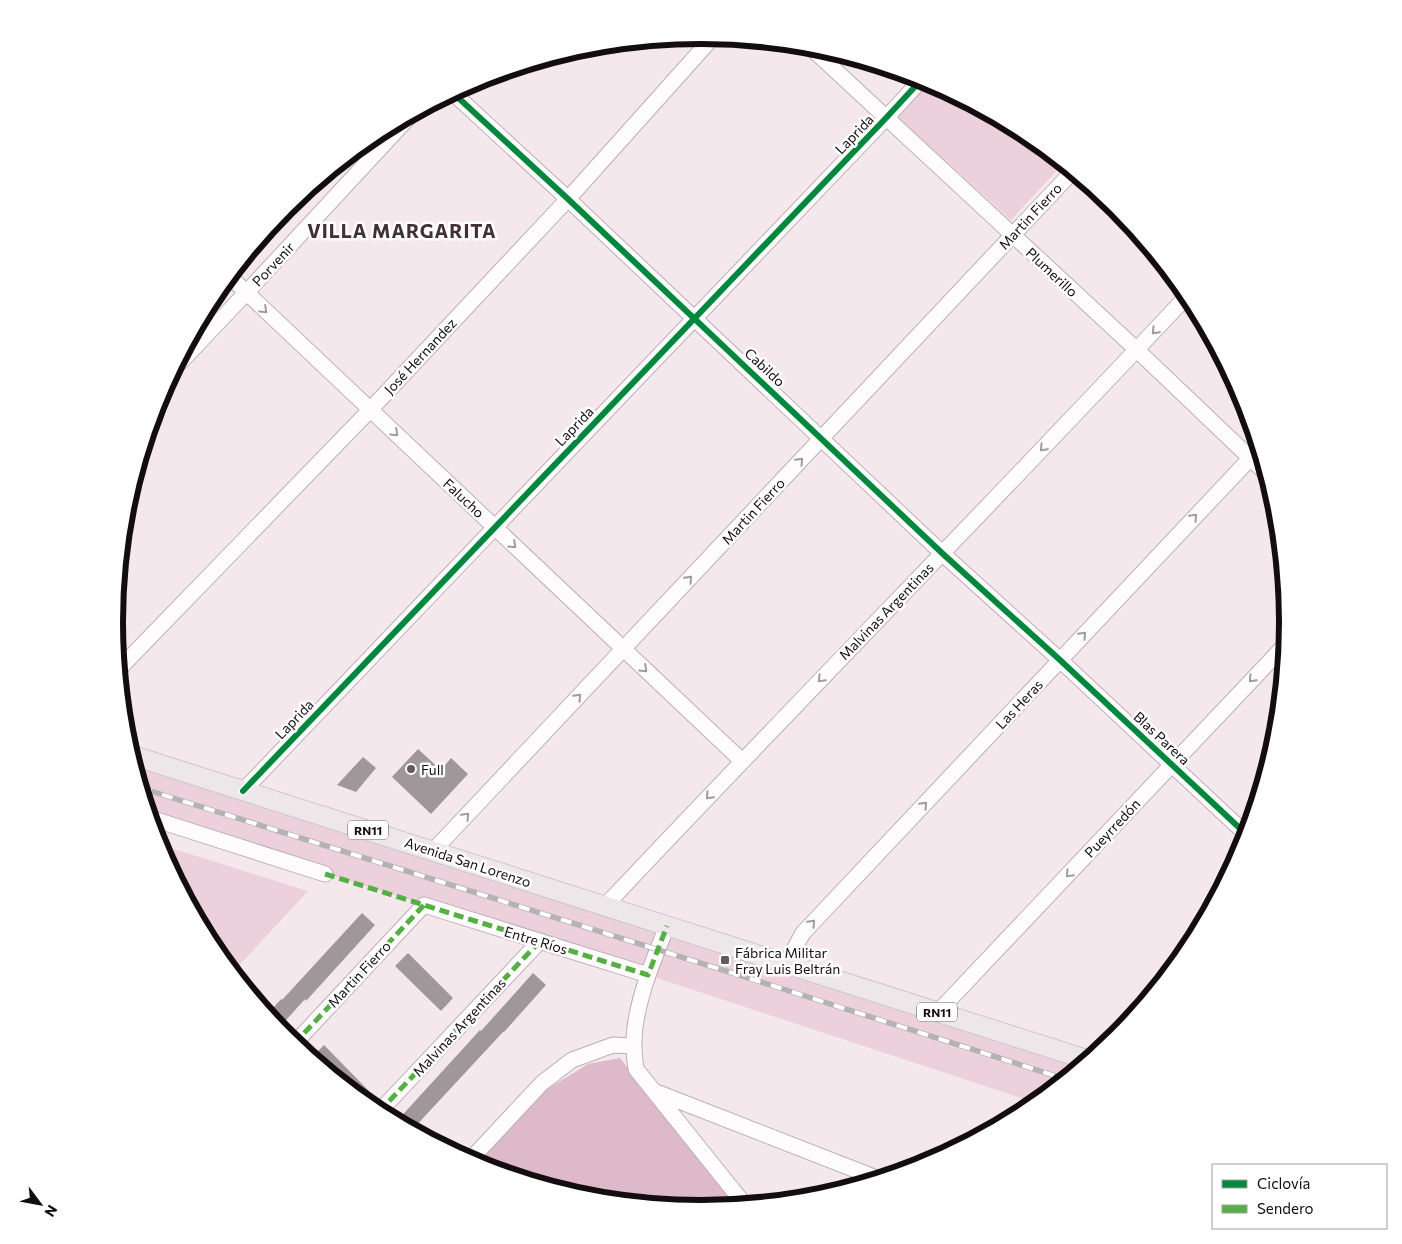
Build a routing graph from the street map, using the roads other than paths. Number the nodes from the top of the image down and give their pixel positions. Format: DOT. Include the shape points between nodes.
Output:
graph roads {
  1 [pos="707,44"];
  2 [pos="820,56"];
  3 [pos="916,86"];
  4 [pos="458,97"];
  5 [pos="886,118"];
  6 [pos="394,132"];
  7 [pos="1068,175"];
  8 [pos="568,199"];
  9 [pos="1012,235"];
  10 [pos="234,281"];
  11 [pos="246,293"];
  12 [pos="1182,301"];
  13 [pos="695,319"];
  14 [pos="1137,350"];
  15 [pos="189,353"];
  16 [pos="370,410"];
  17 [pos="822,438"];
  18 [pos="1254,452"];
  19 [pos="1255,453"];
  20 [pos="495,528"];
  21 [pos="942,554"];
  22 [pos="623,649"];
  23 [pos="1278,652"];
  24 [pos="1060,660"];
  25 [pos="124,663"];
  26 [pos="139,758"];
  27 [pos="742,761"];
  28 [pos="1172,765"];
  29 [pos="243,791"];
  30 [pos="158,821"];
  31 [pos="1241,828"];
  32 [pos="433,851"];
  33 [pos="325,874"];
  34 [pos="424,905"];
  35 [pos="605,906"];
  36 [pos="667,926"];
  37 [pos="540,941"];
  38 [pos="786,964"];
  39 [pos="648,975"];
  40 [pos="938,1012"];
  41 [pos="300,1038"];
  42 [pos="634,1046"];
  43 [pos="1081,1058"];
  44 [pos="654,1092"];
  45 [pos="385,1106"];
  46 [pos="475,1154"];
  47 [pos="870,1175"];
  48 [pos="740,1199"];
  1 -- 8 [label="street, José Hernandez"];
  2 -- 5 [label="street, Plumerillo"];
  3 -- 5 [label="street, Laprida"];
  4 -- 8 [label="street, Cabildo"];
  5 -- 9 [label="street, Plumerillo"];
  5 -- 13 [label="street, Laprida"];
  6 -- 11 [label="street, Porvenir"];
  7 -- 9 [label="street, Martin Fierro"];
  8 -- 13 [label="street, Cabildo"];
  8 -- 16 [label="street, José Hernandez"];
  9 -- 14 [label="street, Plumerillo"];
  9 -- 17 [label="street, Martin Fierro"];
  10 -- 11 [label="street, Falucho"];
  11 -- 15 [label="street, Porvenir"];
  11 -- 16 [label="street, Falucho, one-way"];
  12 -- 14 [label="street, Malvinas Argentinas, one-way"];
  13 -- 17 [label="street, Cabildo"];
  13 -- 20 [label="street, Laprida"];
  14 -- 18 [label="street, Plumerillo"];
  14 -- 21 [label="street, Malvinas Argentinas, one-way"];
  16 -- 20 [label="street, Falucho, one-way"];
  16 -- 25 [label="street, José Hernandez"];
  17 -- 21 [label="street, Cabildo"];
  22 -- 17 [label="street, Martin Fierro, one-way"];
  24 -- 19 [label="street, Las Heras, one-way"];
  20 -- 22 [label="street, Falucho, one-way"];
  20 -- 29 [label="street, Laprida"];
  21 -- 24 [label="street, Cabildo"];
  21 -- 27 [label="street, Malvinas Argentinas, one-way"];
  22 -- 27 [label="street, Falucho, one-way"];
  32 -- 22 [label="street, Martin Fierro, one-way"];
  23 -- 28 [label="street, Pueyrredón, one-way"];
  24 -- 28 [label="street, Blas Parera"];
  38 -- 24 [label="street, Las Heras, one-way" via="803,933"];
  26 -- 29 [label="main road, Avenida San Lorenzo / RN11"];
  27 -- 35 [label="street, Malvinas Argentinas, one-way"];
  28 -- 31 [label="street, Blas Parera"];
  28 -- 40 [label="street, Pueyrredón, one-way"];
  29 -- 32 [label="main road, Avenida San Lorenzo / RN11"];
  30 -- 33 [label="street"];
  32 -- 35 [label="main road, Avenida San Lorenzo / RN11"];
  34 -- 37 [label="street, Entre Ríos"];
  34 -- 41 [label="street, Martin Fierro"];
  35 -- 36 [label="main road, RN11"];
  36 -- 38 [label="main road, RN11"];
  36 -- 39 [label="street"];
  37 -- 39 [label="street, Entre Ríos"];
  37 -- 45 [label="street, Malvinas Argentinas"];
  38 -- 40 [label="main road, RN11"];
  39 -- 42 [label="street" via="637,1012"];
  40 -- 43 [label="main road, RN11"];
  42 -- 44 [label="street" via="636,1069"];
  42 -- 46 [label="street" via="614,1045 572,1060 542,1083"];
  44 -- 47 [label="street"];
  44 -- 48 [label="street"];
}
